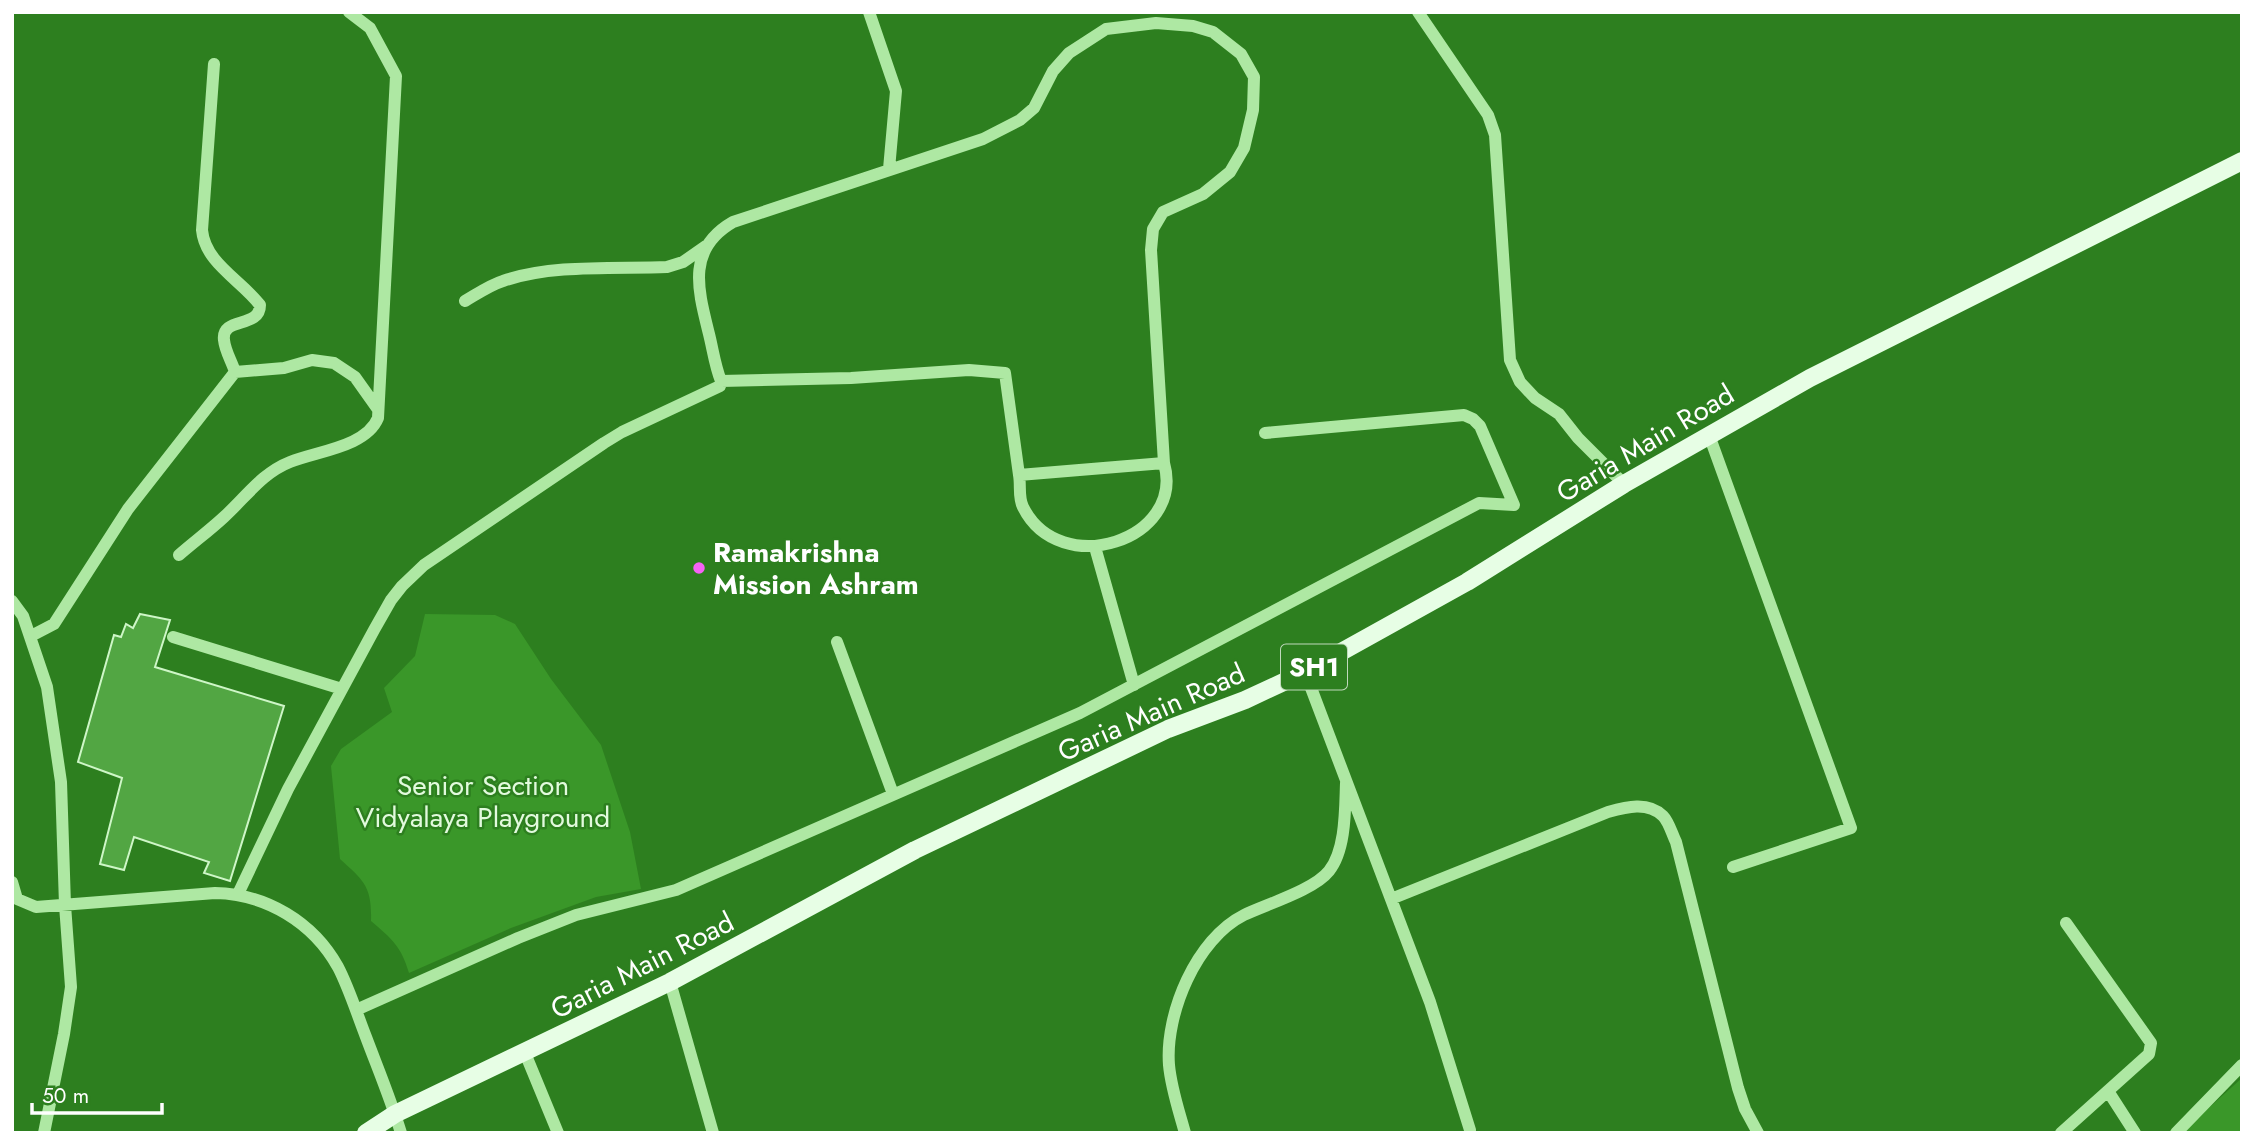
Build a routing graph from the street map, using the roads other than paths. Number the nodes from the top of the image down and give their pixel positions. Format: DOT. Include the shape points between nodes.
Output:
graph roads {
  1 [pos="349,12"];
  2 [pos="869,12"];
  3 [pos="1418,12"];
  4 [pos="215,64"];
  5 [pos="2242,161"];
  6 [pos="889,169"];
  7 [pos="706,247"];
  8 [pos="465,301"];
  9 [pos="235,372"];
  10 [pos="722,382"];
  11 [pos="377,408"];
  12 [pos="1265,433"];
  13 [pos="1709,435"];
  14 [pos="1164,463"];
  15 [pos="1019,475"];
  16 [pos="1624,484"];
  17 [pos="1095,547"];
  18 [pos="179,555"];
  19 [pos="12,601"];
  20 [pos="31,636"];
  21 [pos="173,637"];
  22 [pos="837,642"];
  23 [pos="1306,672"];
  24 [pos="1134,685"];
  25 [pos="342,690"];
  26 [pos="1346,776"];
  27 [pos="893,794"];
  28 [pos="1733,867"];
  29 [pos="12,882"];
  30 [pos="238,894"];
  31 [pos="1391,899"];
  32 [pos="65,905"];
  33 [pos="2066,923"];
  34 [pos="670,982"];
  35 [pos="356,1010"];
  36 [pos="525,1053"];
  37 [pos="2242,1065"];
  38 [pos="2108,1091"];
  39 [pos="395,1114"];
  40 [pos="1470,1130"];
  41 [pos="44,1133"];
  42 [pos="366,1133"];
  43 [pos="401,1133"];
  44 [pos="558,1133"];
  45 [pos="713,1133"];
  46 [pos="1185,1133"];
  47 [pos="1758,1133"];
  48 [pos="2061,1133"];
  49 [pos="2135,1133"];
  50 [pos="2176,1133"];
  1 -- 11 [label="street" via="370,28 396,76"];
  2 -- 6 [label="street" via="896,91"];
  3 -- 16 [label="street" via="1488,115 1495,135 1510,360 1520,382 1559,414"];
  4 -- 9 [label="street" via="203,241 208,253 260,305 256,317 229,326 225,332"];
  5 -- 13 [label="main road, Garia Main Road / SH1" via="1810,377"];
  6 -- 7 [label="street" via="733,222 717,231"];
  6 -- 14 [label="street" via="983,139 1020,120 1034,108 1069,53 1106,29 1156,23 1193,26 1213,32 1241,54 1254,77 1253,110 1244,148 1230,172 1203,194 1163,212 1153,229"];
  7 -- 8 [label="street" via="667,267 531,274 503,281"];
  7 -- 10 [label="street" via="699,269 699,296"];
  9 -- 11 [label="street" via="284,368 312,360 334,363 355,377"];
  9 -- 20 [label="street" via="128,509 54,624"];
  10 -- 15 [label="street" via="968,370 1005,373"];
  10 -- 25 [label="street" via="604,443 424,565 391,600"];
  11 -- 18 [label="street" via="378,418 368,434 270,473"];
  12 -- 24 [label="street" via="1464,415 1480,426 1514,505 1479,503"];
  13 -- 16 [label="main road, Garia Main Road / SH1"];
  13 -- 28 [label="street" via="1851,828"];
  14 -- 15 [label="street"];
  14 -- 17 [label="street" via="1165,495 1156,513 1144,527"];
  15 -- 17 [label="street" via="1019,495 1032,521 1052,536 1079,547"];
  16 -- 23 [label="main road, Garia Main Road / SH1" via="1467,582"];
  17 -- 24 [label="street"];
  19 -- 20 [label="street"];
  20 -- 32 [label="street" via="47,687 61,782"];
  21 -- 25 [label="street"];
  22 -- 27 [label="street"];
  23 -- 26 [label="street"];
  23 -- 34 [label="main road, Garia Main Road / SH1" via="1168,729 915,850"];
  24 -- 27 [label="street"];
  25 -- 30 [label="street"];
  26 -- 31 [label="street"];
  26 -- 46 [label="street" via="1344,826 1329,872 1228,925 1195,966 1178,1000 1169,1035 1169,1066"];
  27 -- 35 [label="street" via="676,890 576,915"];
  29 -- 32 [label="street" via="17,899 36,907"];
  30 -- 32 [label="street"];
  30 -- 35 [label="street" via="271,905 314,934 339,968"];
  31 -- 40 [label="street" via="1430,1002"];
  31 -- 47 [label="street" via="1608,812 1633,806 1651,808 1664,817 1676,842 1738,1088"];
  32 -- 41 [label="street" via="71,987"];
  33 -- 38 [label="street" via="2151,1043 2149,1054"];
  34 -- 36 [label="main road, Garia Main Road / SH1"];
  34 -- 45 [label="street"];
  35 -- 39 [label="street"];
  36 -- 39 [label="main road, Garia Main Road / SH1"];
  36 -- 44 [label="street"];
  37 -- 50 [label="street"];
  38 -- 48 [label="street"];
  38 -- 49 [label="street"];
  39 -- 42 [label="main road, Garia Main Road / SH1"];
  39 -- 43 [label="street"];
}
